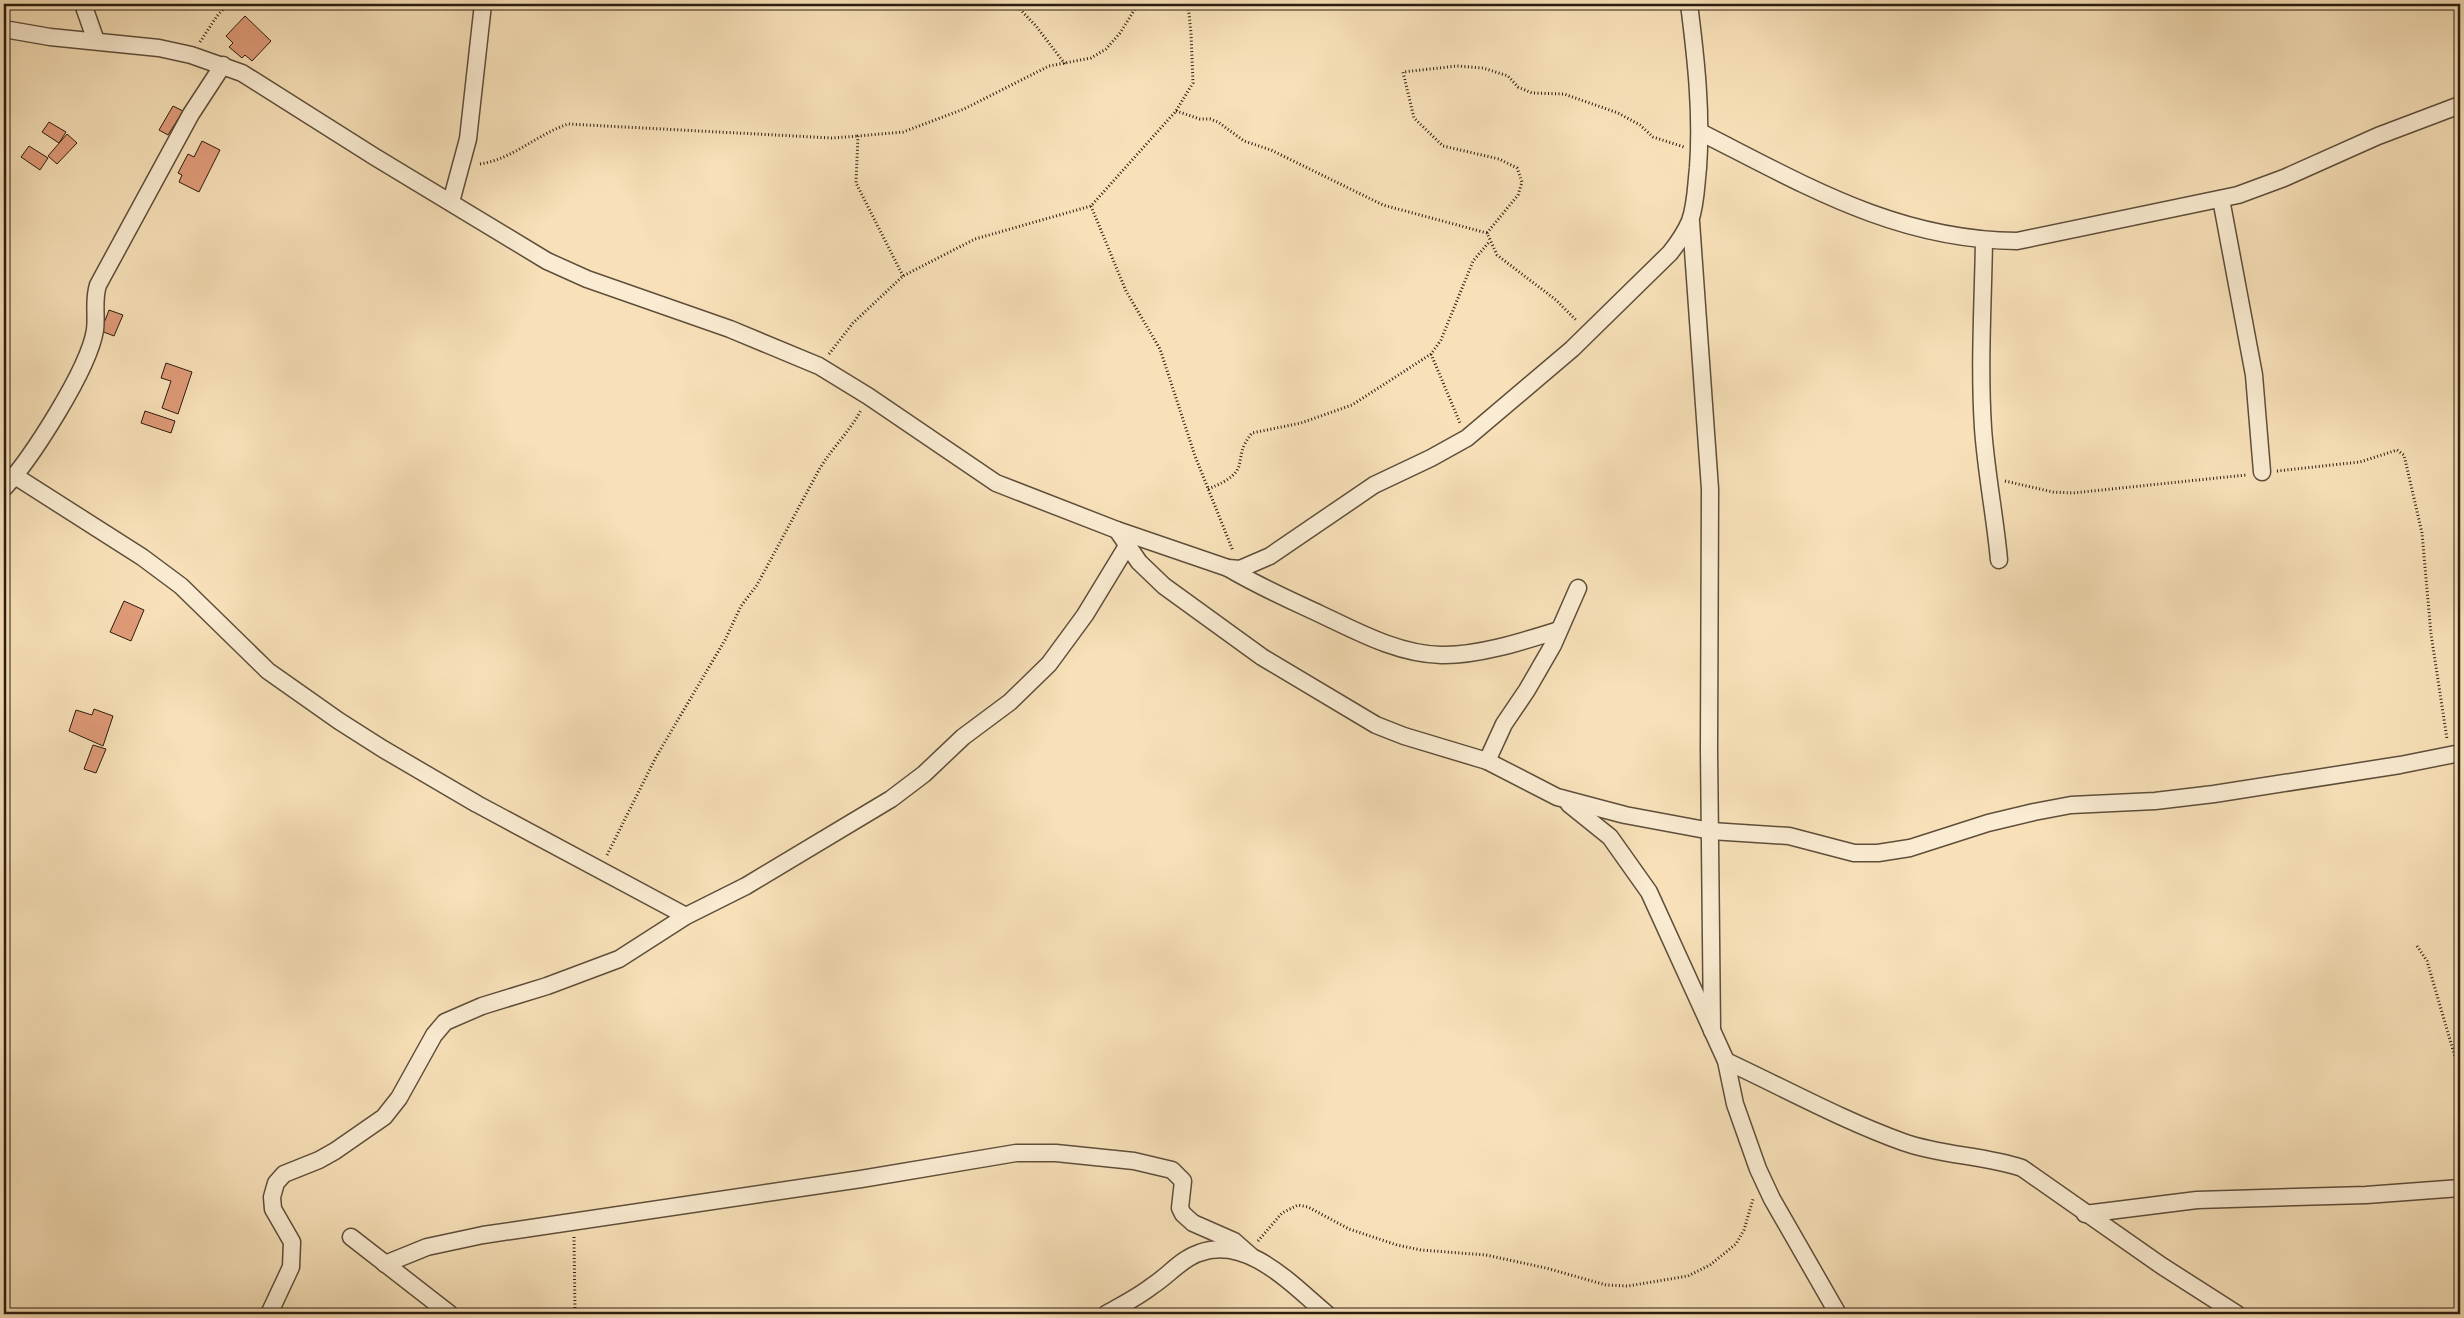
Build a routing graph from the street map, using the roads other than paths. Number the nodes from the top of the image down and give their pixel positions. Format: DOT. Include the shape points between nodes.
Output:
graph roads {
  1 [pos="83,4"];
  2 [pos="483,4"];
  3 [pos="1688,4"];
  4 [pos="4,28"];
  5 [pos="96,41"];
  6 [pos="223,65"];
  7 [pos="2460,105"];
  8 [pos="1700,132"];
  9 [pos="2221,200"];
  10 [pos="451,202"];
  11 [pos="1690,219"];
  12 [pos="1984,241"];
  13 [pos="2262,472"];
  14 [pos="9,482"];
  15 [pos="1117,530"];
  16 [pos="1127,546"];
  17 [pos="1999,560"];
  18 [pos="1234,568"];
  19 [pos="1578,588"];
  20 [pos="1559,630"];
  21 [pos="2455,754"];
  22 [pos="1487,761"];
  23 [pos="1557,797"];
  24 [pos="1711,831"];
  25 [pos="686,916"];
  26 [pos="1712,1031"];
  27 [pos="1726,1062"];
  28 [pos="2460,1188"];
  29 [pos="2085,1214"];
  30 [pos="351,1238"];
  31 [pos="1250,1255"];
  32 [pos="384,1264"];
  33 [pos="269,1314"];
  34 [pos="450,1314"];
  35 [pos="1106,1314"];
  36 [pos="1327,1314"];
  37 [pos="1838,1314"];
  38 [pos="2237,1314"];
  1 -- 5 [label="street"];
  2 -- 10 [label="street" via="473,103 462,166"];
  3 -- 8 [label="street" via="1698,68"];
  4 -- 5 [label="street"];
  5 -- 6 [label="street" via="191,55"];
  6 -- 10 [label="street" via="258,82"];
  6 -- 14 [label="street" via="190,114 98,285 94,307 95,330 53,420"];
  7 -- 9 [label="street" via="2378,136 2284,178"];
  8 -- 11 [label="street" via="1696,192"];
  8 -- 12 [label="street" via="1839,201 1879,217 1917,230"];
  9 -- 12 [label="street" via="2017,241"];
  9 -- 13 [label="street" via="2254,375"];
  10 -- 15 [label="street" via="547,261 587,279 730,329 819,366 996,483"];
  11 -- 18 [label="street" via="1670,253 1526,390 1467,438 1374,485 1264,559"];
  11 -- 24 [label="street" via="1710,489"];
  12 -- 17 [label="street" via="1983,426"];
  14 -- 25 [label="street" via="142,557 181,586 268,671 382,749"];
  15 -- 16 [label="street"];
  15 -- 18 [label="street"];
  16 -- 22 [label="street" via="1171,592 1262,657 1345,708 1404,736"];
  16 -- 25 [label="street" via="1049,664 1010,702 963,737 924,774 891,799 746,886"];
  18 -- 20 [label="street" via="1257,586 1357,632 1420,653 1474,652"];
  19 -- 20 [label="street"];
  20 -- 22 [label="street" via="1540,669 1504,724"];
  21 -- 24 [label="street" via="2214,794 2034,812 1910,848 1878,853 1854,853 1789,836"];
  22 -- 23 [label="street"];
  23 -- 24 [label="street" via="1625,815"];
  23 -- 26 [label="street" via="1580,810 1610,837 1649,892"];
  24 -- 26 [label="street"];
  25 -- 33 [label="street" via="619,959 445,1022 384,1117 319,1160 284,1174 276,1182 273,1203 292,1242 291,1267"];
  26 -- 27 [label="street"];
  27 -- 29 [label="street" via="1903,1142 2022,1168"];
  27 -- 37 [label="street" via="1735,1104 1758,1169"];
  28 -- 29 [label="street" via="2366,1195 2197,1200"];
  29 -- 38 [label="street"];
  30 -- 32 [label="street"];
  31 -- 32 [label="street" via="1234,1241 1193,1223 1183,1214 1180,1208 1183,1181 1172,1170 1134,1161 1056,1152 972,1159 860,1179 574,1221 455,1241"];
  31 -- 35 [label="street" via="1232,1249 1198,1253 1152,1287"];
  31 -- 36 [label="street"];
  32 -- 34 [label="street"];
}
